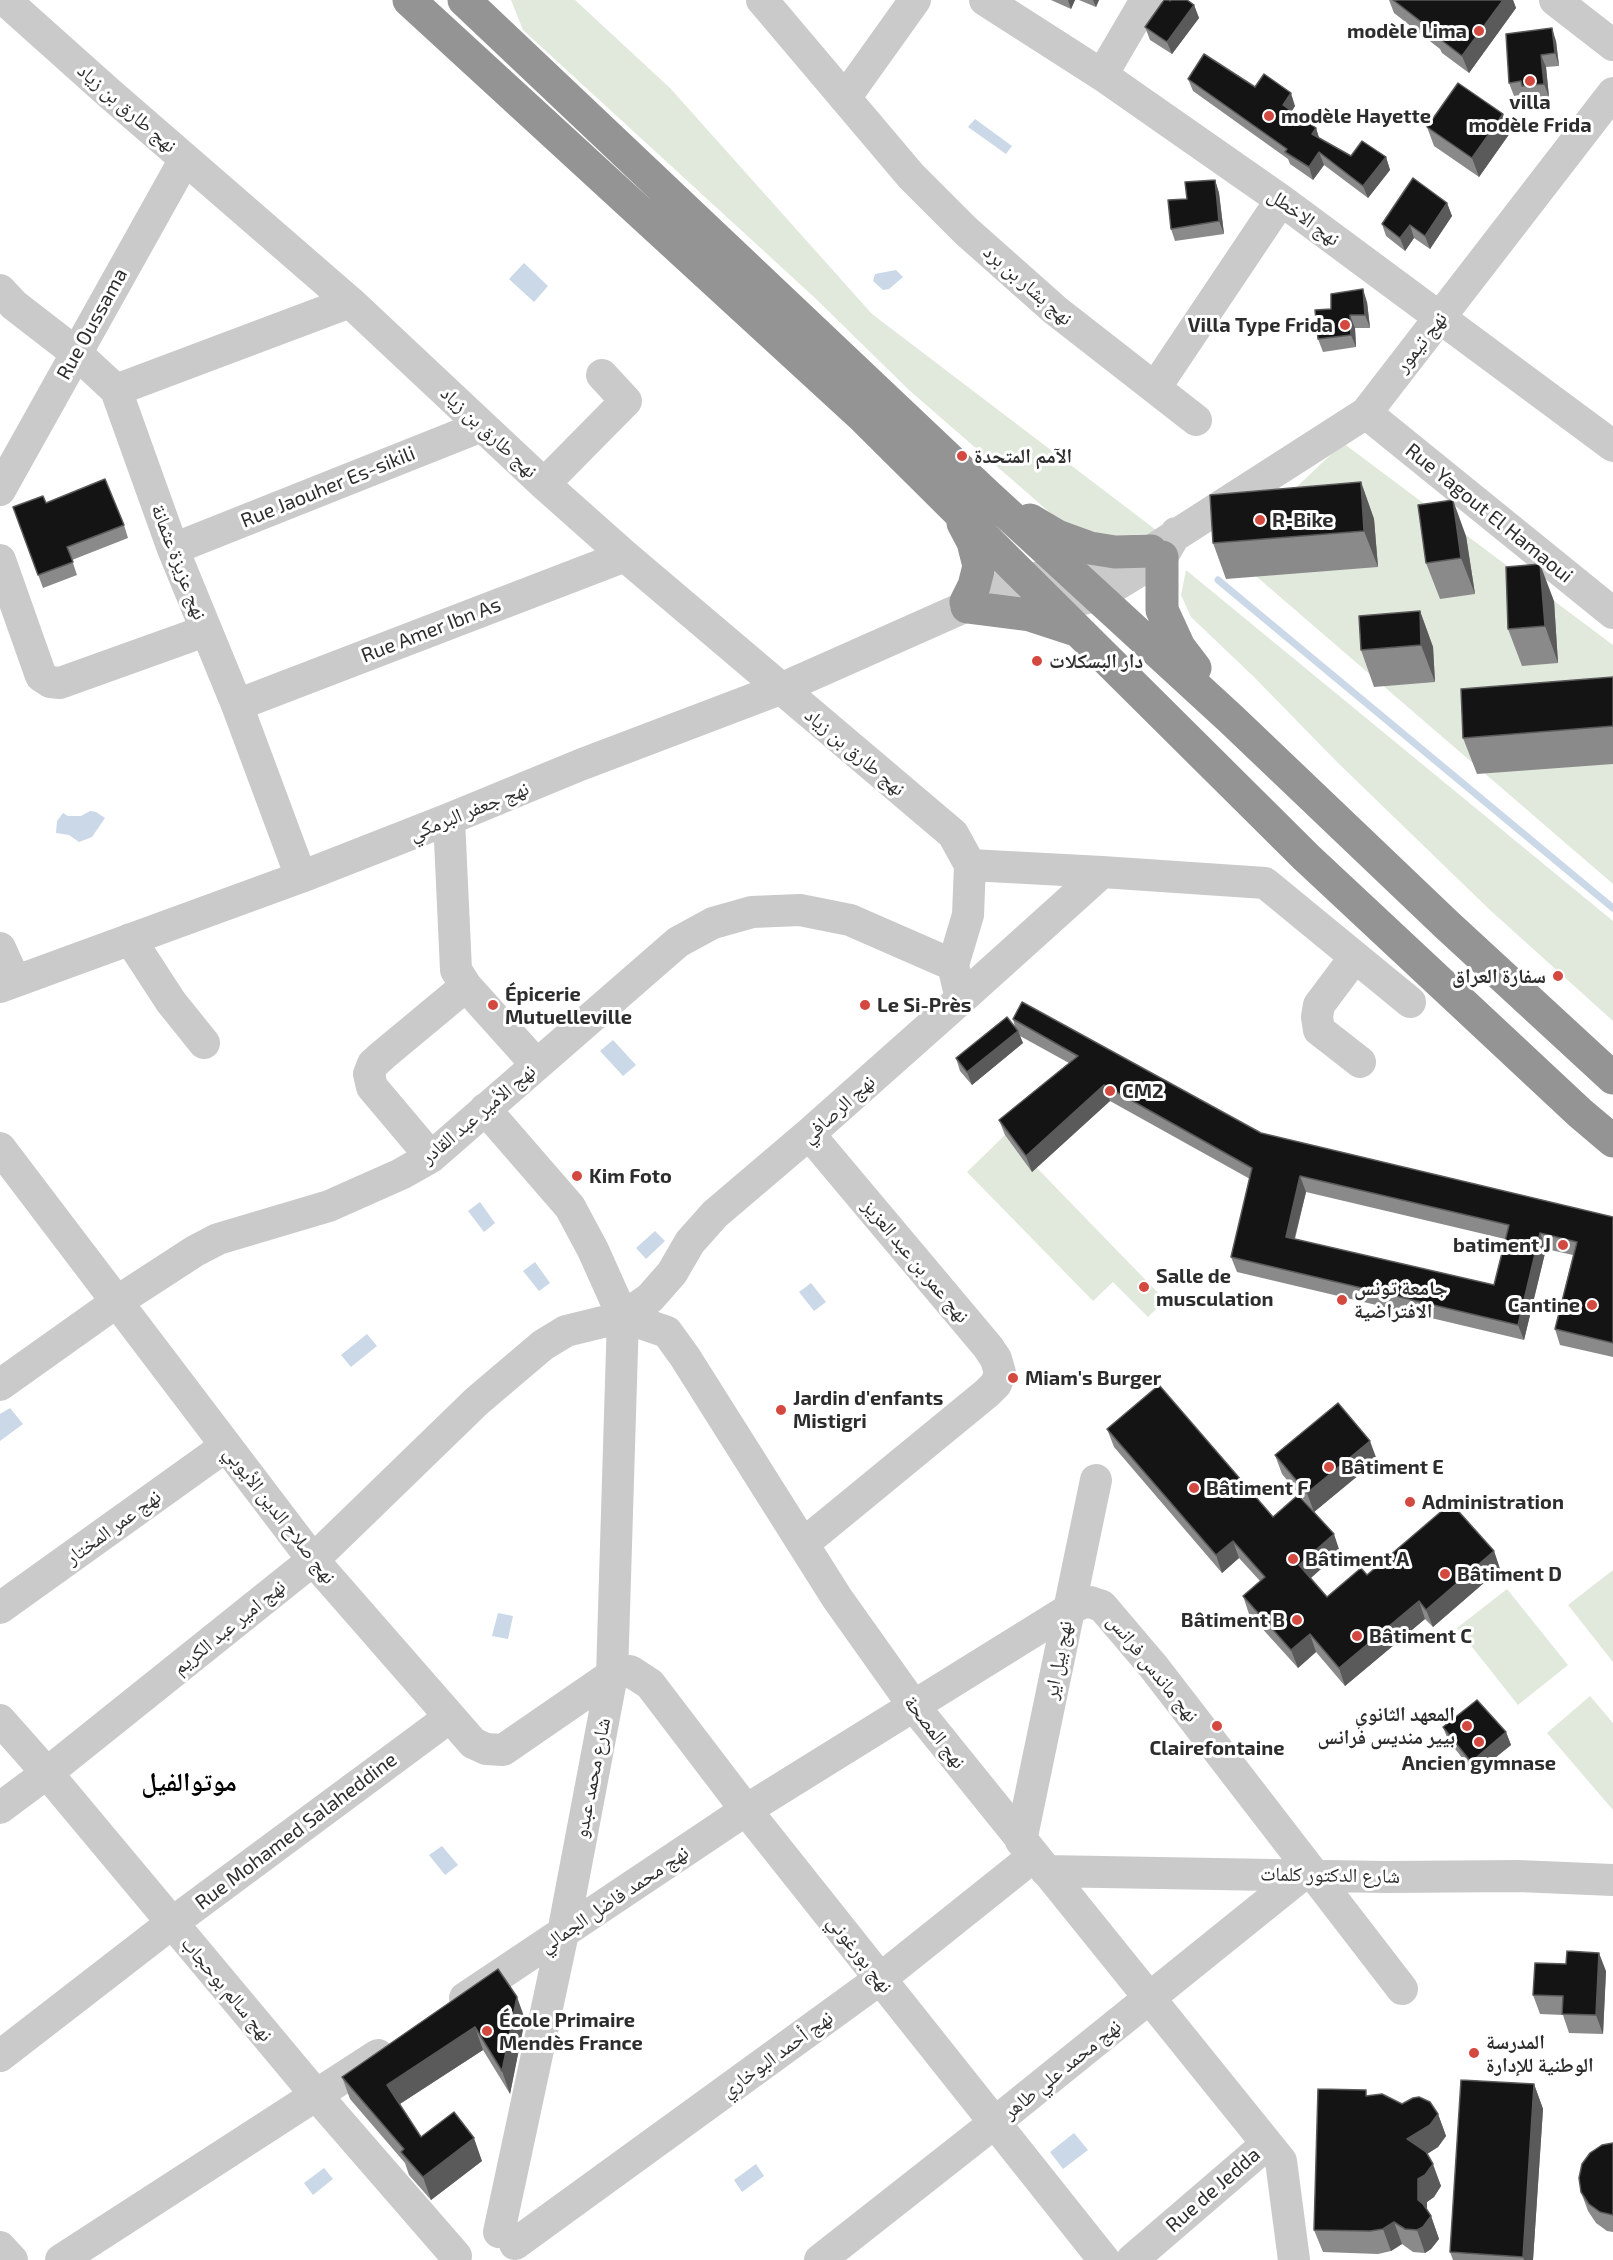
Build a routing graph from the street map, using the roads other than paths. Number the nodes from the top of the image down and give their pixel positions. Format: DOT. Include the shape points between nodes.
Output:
graph roads {
  1 [pos="409,0"];
  2 [pos="464,0"];
  3 [pos="762,0"];
  4 [pos="915,0"];
  5 [pos="986,0"];
  6 [pos="1146,0"];
  7 [pos="1555,0"];
  8 [pos="5,10"];
  9 [pos="1613,45"];
  10 [pos="1102,75"];
  11 [pos="1613,93"];
  12 [pos="845,98"];
  13 [pos="185,159"];
  14 [pos="1281,200"];
  15 [pos="0,290"];
  16 [pos="350,302"];
  17 [pos="1440,318"];
  18 [pos="76,353"];
  19 [pos="602,375"];
  20 [pos="1155,388"];
  21 [pos="116,390"];
  22 [pos="1366,413"];
  23 [pos="862,416"];
  24 [pos="1196,420"];
  25 [pos="482,426"];
  26 [pos="1608,431"];
  27 [pos="544,483"];
  28 [pos="0,490"];
  29 [pos="987,495"];
  30 [pos="955,508"];
  31 [pos="1163,547"];
  32 [pos="173,549"];
  33 [pos="625,556"];
  34 [pos="0,560"];
  35 [pos="1062,594"];
  36 [pos="966,604"];
  37 [pos="1613,613"];
  38 [pos="205,631"];
  39 [pos="780,689"];
  40 [pos="237,705"];
  41 [pos="1231,719"];
  42 [pos="1300,786"];
  43 [pos="449,819"];
  44 [pos="970,866"];
  45 [pos="1102,872"];
  46 [pos="300,877"];
  47 [pos="130,939"];
  48 [pos="0,948"];
  49 [pos="1355,957"];
  50 [pos="952,965"];
  51 [pos="8,984"];
  52 [pos="466,986"];
  53 [pos="961,999"];
  54 [pos="1410,1002"];
  55 [pos="204,1043"];
  56 [pos="1360,1062"];
  57 [pos="536,1064"];
  58 [pos="1613,1078"];
  59 [pos="485,1109"];
  60 [pos="809,1134"];
  61 [pos="1613,1141"];
  62 [pos="0,1148"];
  63 [pos="431,1157"];
  64 [pos="118,1301"];
  65 [pos="623,1317"];
  66 [pos="0,1385"];
  67 [pos="226,1446"];
  68 [pos="1096,1480"];
  69 [pos="803,1544"];
  70 [pos="313,1560"];
  71 [pos="0,1608"];
  72 [pos="1068,1610"];
  73 [pos="612,1675"];
  74 [pos="913,1705"];
  75 [pos="450,1717"];
  76 [pos="0,1720"];
  77 [pos="47,1773"];
  78 [pos="0,1808"];
  79 [pos="746,1810"];
  80 [pos="1034,1856"];
  81 [pos="1308,1875"];
  82 [pos="1613,1880"];
  83 [pos="172,1923"];
  84 [pos="563,1933"];
  85 [pos="880,1979"];
  86 [pos="1402,1989"];
  87 [pos="1149,1998"];
  88 [pos="445,2011"];
  89 [pos="406,2037"];
  90 [pos="0,2056"];
  91 [pos="317,2096"];
  92 [pos="993,2124"];
  93 [pos="1267,2144"];
  94 [pos="511,2245"];
  95 [pos="0,2247"];
  96 [pos="454,2258"];
  97 [pos="1099,2258"];
  98 [pos="12,2260"];
  99 [pos="62,2260"];
  100 [pos="820,2260"];
  101 [pos="1132,2260"];
  102 [pos="1294,2260"];
  1 -- 23 [label="highway"];
  2 -- 29 [label="highway"];
  3 -- 12 [label="street, نهج بشار بن برد"];
  4 -- 12 [label="street"];
  5 -- 10 [label="street, نهج الاخطل"];
  6 -- 10 [label="street"];
  7 -- 9 [label="street"];
  8 -- 13 [label="street, نهج طارق بن زياد"];
  10 -- 14 [label="street, نهج الاخطل"];
  11 -- 17 [label="street, نهج تيمور"];
  12 -- 20 [label="street, نهج بشار بن برد" via="911,176 966,231 1055,310"];
  13 -- 16 [label="street, نهج طارق بن زياد"];
  13 -- 18 [label="street, Rue Oussama"];
  14 -- 17 [label="street, نهج الاخطل"];
  14 -- 20 [label="street"];
  15 -- 18 [label="street, نهج عزيزة عثمانة"];
  16 -- 21 [label="street"];
  16 -- 25 [label="street, نهج طارق بن زياد"];
  17 -- 22 [label="street, نهج تيمور"];
  17 -- 26 [label="street, نهج الاخطل"];
  18 -- 21 [label="street, نهج عزيزة عثمانة"];
  18 -- 28 [label="street, Rue Oussama"];
  19 -- 27 [label="street" via="626,401"];
  20 -- 24 [label="street, نهج بشار بن برد"];
  21 -- 32 [label="street, نهج عزيزة عثمانة"];
  22 -- 31 [label="street, نهج تيمور"];
  22 -- 37 [label="street, Rue Yagout El Hamaoui"];
  23 -- 30 [label="highway"];
  23 -- 35 [label="highway" via="930,471 1029,568"];
  25 -- 27 [label="street, نهج طارق بن زياد"];
  25 -- 32 [label="street, Rue Jaouher Es-sikili"];
  27 -- 33 [label="street, نهج طارق بن زياد"];
  29 -- 31 [label="highway" via="1057,536 1090,548 1115,552"];
  29 -- 35 [label="highway"];
  30 -- 35 [label="highway"];
  30 -- 36 [label="highway" via="973,542 980,566"];
  31 -- 35 [label="street, نهج تيمور"];
  31 -- 41 [label="highway" via="1161,596 1166,621 1179,647"];
  32 -- 38 [label="street, نهج عزيزة عثمانة"];
  33 -- 39 [label="street, نهج طارق بن زياد"];
  33 -- 40 [label="street, Rue Amer Ibn As"];
  34 -- 38 [label="street" via="41,676 50,682 60,683"];
  35 -- 36 [label="street, نهج جعفر البرمكي" via="1008,583"];
  35 -- 36 [label="highway" via="1030,615"];
  35 -- 41 [label="highway"];
  35 -- 42 [label="highway" via="1091,609 1262,760"];
  35 -- 61 [label="highway" via="1306,857"];
  36 -- 39 [label="street, نهج جعفر البرمكي"];
  38 -- 40 [label="street, نهج عزيزة عثمانة"];
  39 -- 43 [label="street, نهج جعفر البرمكي"];
  39 -- 44 [label="street, نهج طارق بن زياد" via="953,834"];
  40 -- 46 [label="street, نهج عزيزة عثمانة"];
  41 -- 42 [label="highway"];
  42 -- 58 [label="highway"];
  43 -- 46 [label="street, نهج جعفر البرمكي"];
  43 -- 52 [label="street" via="456,970"];
  44 -- 45 [label="street"];
  44 -- 50 [label="street" via="968,915"];
  45 -- 49 [label="street" via="1265,883"];
  45 -- 53 [label="street, نهج الرصافي"];
  46 -- 47 [label="street, نهج جعفر البرمكي"];
  47 -- 51 [label="street, نهج جعفر البرمكي"];
  47 -- 55 [label="street" via="171,1002"];
  48 -- 51 [label="street"];
  49 -- 54 [label="street"];
  49 -- 56 [label="street" via="1319,1005 1317,1017 1319,1030"];
  50 -- 53 [label="street"];
  50 -- 57 [label="street, نهج الأمير عبد القادر" via="850,920 800,910 752,912 713,923 678,942"];
  52 -- 57 [label="street"];
  52 -- 63 [label="street" via="373,1064 369,1074 372,1087"];
  53 -- 60 [label="street, نهج الرصافي"];
  57 -- 59 [label="street, نهج الأمير عبد القادر"];
  59 -- 63 [label="street, نهج الأمير عبد القادر"];
  59 -- 65 [label="street" via="570,1207"];
  60 -- 65 [label="street, نهج الرصافي" via="715,1214 650,1298"];
  60 -- 69 [label="street, نهج عمر بن عبد العزيز" via="996,1359 1000,1373 987,1394"];
  62 -- 64 [label="street, نهج صلاح الدين الأيوبي"];
  63 -- 64 [label="street, نهج الأمير عبد القادر" via="329,1206 218,1239"];
  64 -- 66 [label="street, نهج الأمير عبد القادر"];
  64 -- 67 [label="street, نهج صلاح الدين الأيوبي"];
  65 -- 69 [label="street, نهج المصحة" via="667,1332"];
  65 -- 70 [label="street, نهج امير عبد الكريم" via="566,1331 543,1345 477,1401"];
  65 -- 73 [label="street, شارع محمد عبدو"];
  67 -- 70 [label="street, نهج صلاح الدين الأيوبي"];
  67 -- 71 [label="street, نهج عمر المختار"];
  68 -- 72 [label="street, نهج بيل اير"];
  69 -- 74 [label="street, نهج المصحة"];
  70 -- 75 [label="street, نهج صلاح الدين الأيوبي"];
  70 -- 77 [label="street, نهج امير عبد الكريم"];
  72 -- 74 [label="street, نهج ماندس فرانس"];
  72 -- 80 [label="street, نهج بيل اير"];
  72 -- 81 [label="street, نهج ماندس فرانس" via="1082,1603 1102,1606 1153,1666"];
  73 -- 75 [label="street, نهج صلاح الدين الأيوبي" via="503,1750 473,1743"];
  73 -- 79 [label="street, نهج بورغوني" via="630,1671 650,1684"];
  73 -- 84 [label="street, شارع محمد عبدو"];
  74 -- 79 [label="street, نهج محمد فاضل الجمالي"];
  74 -- 80 [label="street, نهج المصحة"];
  75 -- 83 [label="street, Rue Mohamed Salaheddine"];
  76 -- 77 [label="street, نهج سالم بوحجاب"];
  77 -- 78 [label="street, نهج امير عبد الكريم"];
  77 -- 83 [label="street, نهج سالم بوحجاب"];
  79 -- 84 [label="street, نهج محمد فاضل الجمالي"];
  79 -- 85 [label="street, نهج بورغوني"];
  80 -- 81 [label="street, شارع الدكتور كلمات"];
  80 -- 85 [label="street, نهج أحمد البوخاري"];
  80 -- 87 [label="street, نهج المصحة"];
  81 -- 82 [label="street, شارع الدكتور كلمات"];
  81 -- 86 [label="street, نهج ماندس فرانس"];
  81 -- 87 [label="street, نهج محمد علي طاهر"];
  83 -- 90 [label="street, Rue Mohamed Salaheddine"];
  83 -- 91 [label="street, نهج سالم بوحجاب"];
  84 -- 88 [label="street, نهج محمد فاضل الجمالي"];
  84 -- 94 [label="street, شارع محمد عبدو"];
  85 -- 92 [label="street, نهج بورغوني"];
  85 -- 94 [label="street, نهج أحمد البوخاري"];
  87 -- 92 [label="street, نهج محمد علي طاهر"];
  87 -- 93 [label="street, نهج المصحة"];
  89 -- 91 [label="street"];
  91 -- 96 [label="street, نهج سالم بوحجاب"];
  91 -- 99 [label="street"];
  92 -- 97 [label="street, نهج بورغوني"];
  92 -- 100 [label="street, نهج محمد علي طاهر"];
  93 -- 101 [label="street, Rue de Jedda"];
  93 -- 102 [label="street, نهج المصحة" via="1281,2161"];
  94 -- 96 [label="street, نهج أحمد البوخاري" via="481,2233"];
  95 -- 98 [label="street"];
}
